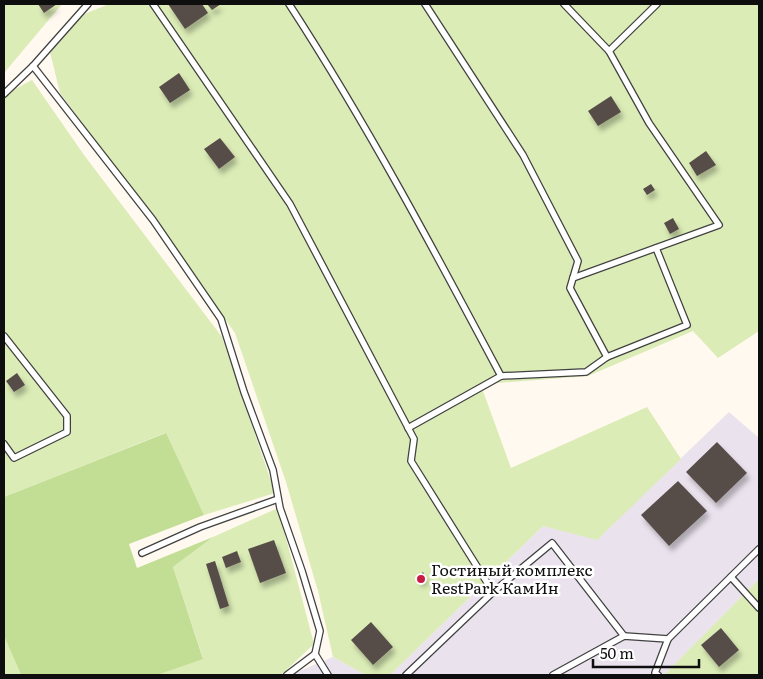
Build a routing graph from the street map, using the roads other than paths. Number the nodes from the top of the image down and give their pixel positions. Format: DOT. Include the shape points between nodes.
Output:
graph roads {
  1 [pos="88,4"];
  2 [pos="153,4"];
  3 [pos="289,4"];
  4 [pos="425,4"];
  5 [pos="564,4"];
  6 [pos="657,4"];
  7 [pos="609,52"];
  8 [pos="33,66"];
  9 [pos="4,94"];
  10 [pos="656,248"];
  11 [pos="573,278"];
  12 [pos="4,336"];
  13 [pos="607,356"];
  14 [pos="502,376"];
  15 [pos="408,428"];
  16 [pos="4,444"];
  17 [pos="278,499"];
  18 [pos="759,549"];
  19 [pos="142,553"];
  20 [pos="731,577"];
  21 [pos="493,592"];
  22 [pos="759,608"];
  23 [pos="624,636"];
  24 [pos="668,639"];
  25 [pos="315,654"];
  26 [pos="287,675"];
  27 [pos="328,675"];
  28 [pos="406,675"];
  29 [pos="553,675"];
  30 [pos="658,675"];
  1 -- 8 [label="lane"];
  2 -- 15 [label="lane" via="290,204"];
  3 -- 14 [label="lane" via="410,206"];
  4 -- 11 [label="lane" via="523,155 578,261"];
  5 -- 7 [label="lane"];
  6 -- 7 [label="lane"];
  7 -- 10 [label="lane" via="649,123 719,225"];
  8 -- 9 [label="lane"];
  8 -- 17 [label="lane" via="153,220 221,319 273,470"];
  10 -- 11 [label="lane"];
  10 -- 13 [label="lane" via="687,325"];
  11 -- 13 [label="lane" via="570,288"];
  12 -- 16 [label="lane" via="67,416 67,432 14,458"];
  13 -- 14 [label="lane" via="586,372"];
  14 -- 15 [label="lane"];
  15 -- 21 [label="lane" via="414,439 411,461"];
  17 -- 19 [label="lane" via="200,527"];
  17 -- 25 [label="lane" via="320,631"];
  18 -- 20 [label="lane"];
  20 -- 22 [label="lane"];
  20 -- 24 [label="lane"];
  21 -- 23 [label="lane" via="552,543"];
  21 -- 28 [label="lane"];
  23 -- 24 [label="lane"];
  23 -- 29 [label="lane"];
  24 -- 30 [label="lane" via="655,673"];
  25 -- 26 [label="lane"];
  25 -- 27 [label="lane"];
}
